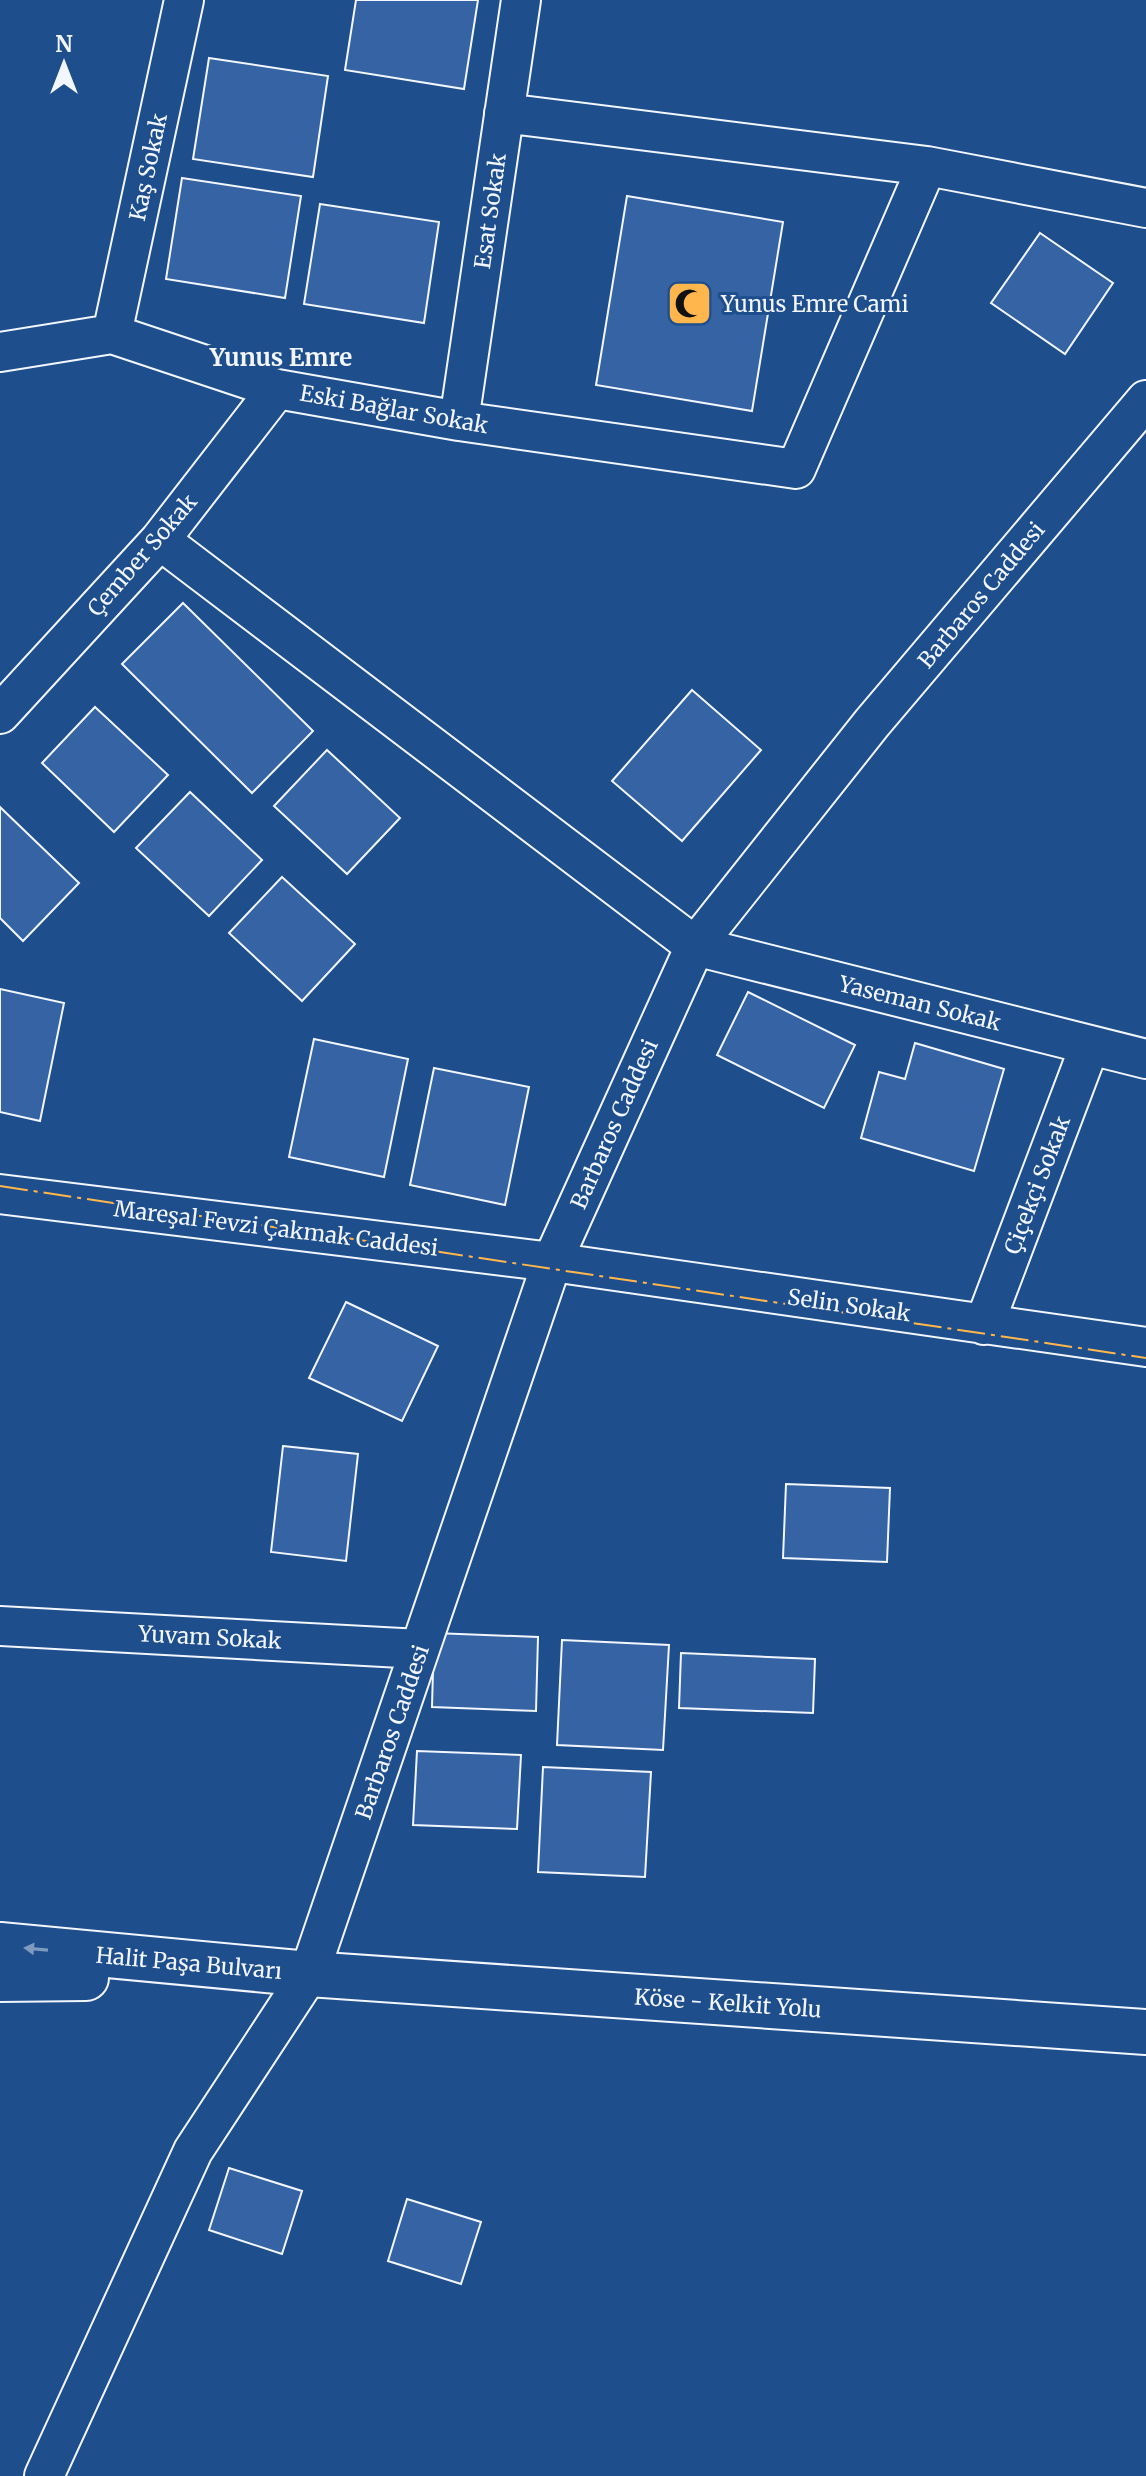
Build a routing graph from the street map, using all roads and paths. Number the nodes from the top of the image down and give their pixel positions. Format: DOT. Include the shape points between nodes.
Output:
graph roads {
  1 [pos="184,0"];
  2 [pos="521,0"];
  3 [pos="504,113"];
  4 [pos="927,166"];
  5 [pos="1146,208"];
  6 [pos="112,334"];
  7 [pos="0,352"];
  8 [pos="277,389"];
  9 [pos="1146,400"];
  10 [pos="459,421"];
  11 [pos="160,540"];
  12 [pos="0,714"];
  13 [pos="695,946"];
  14 [pos="1090,1045"];
  15 [pos="1146,1059"];
  16 [pos="0,1194"];
  17 [pos="552,1262"];
  18 [pos="984,1325"];
  19 [pos="1146,1347"];
  20 [pos="0,1626"];
  21 [pos="420,1649"];
  22 [pos="0,1945"];
  23 [pos="309,1974"];
  24 [pos="0,1979"];
  25 [pos="1146,2032"];
  26 [pos="44,2476"];
  1 -- 6 [label="street, Kaş Sokak"];
  2 -- 3 [label="street, Esat Sokak"];
  3 -- 4 [label="street"];
  3 -- 10 [label="street, Esat Sokak"];
  4 -- 5 [label="street"];
  4 -- 10 [label="street, Eski Bağlar Sokak" via="796,469"];
  6 -- 7 [label="street, Eski Bağlar Sokak"];
  6 -- 8 [label="street, Eski Bağlar Sokak"];
  8 -- 10 [label="street, Eski Bağlar Sokak"];
  8 -- 11 [label="street, Çember Sokak"];
  9 -- 13 [label="street, Barbaros Caddesi" via="872,723"];
  11 -- 12 [label="street, Çember Sokak"];
  11 -- 13 [label="street"];
  13 -- 14 [label="street, Yaseman Sokak"];
  13 -- 17 [label="street, Barbaros Caddesi"];
  14 -- 15 [label="street, Yaseman Sokak"];
  14 -- 18 [label="street, Çiçekçi Sokak"];
  16 -- 17 [label="street, Mareşal Fevzi Çakmak Caddesi"];
  17 -- 18 [label="street, Selin Sokak"];
  17 -- 21 [label="street, Barbaros Caddesi"];
  18 -- 19 [label="street, Selin Sokak"];
  20 -- 21 [label="street, Yuvam Sokak"];
  21 -- 23 [label="street, Barbaros Caddesi"];
  23 -- 22 [label="main road, Halit Paşa Bulvarı, one-way"];
  23 -- 24 [label="main road, Halit Paşa Bulvarı"];
  23 -- 25 [label="main road, Köse - Kelkit Yolu"];
  23 -- 26 [label="street, Barbaros Caddesi" via="193,2151"];
}
